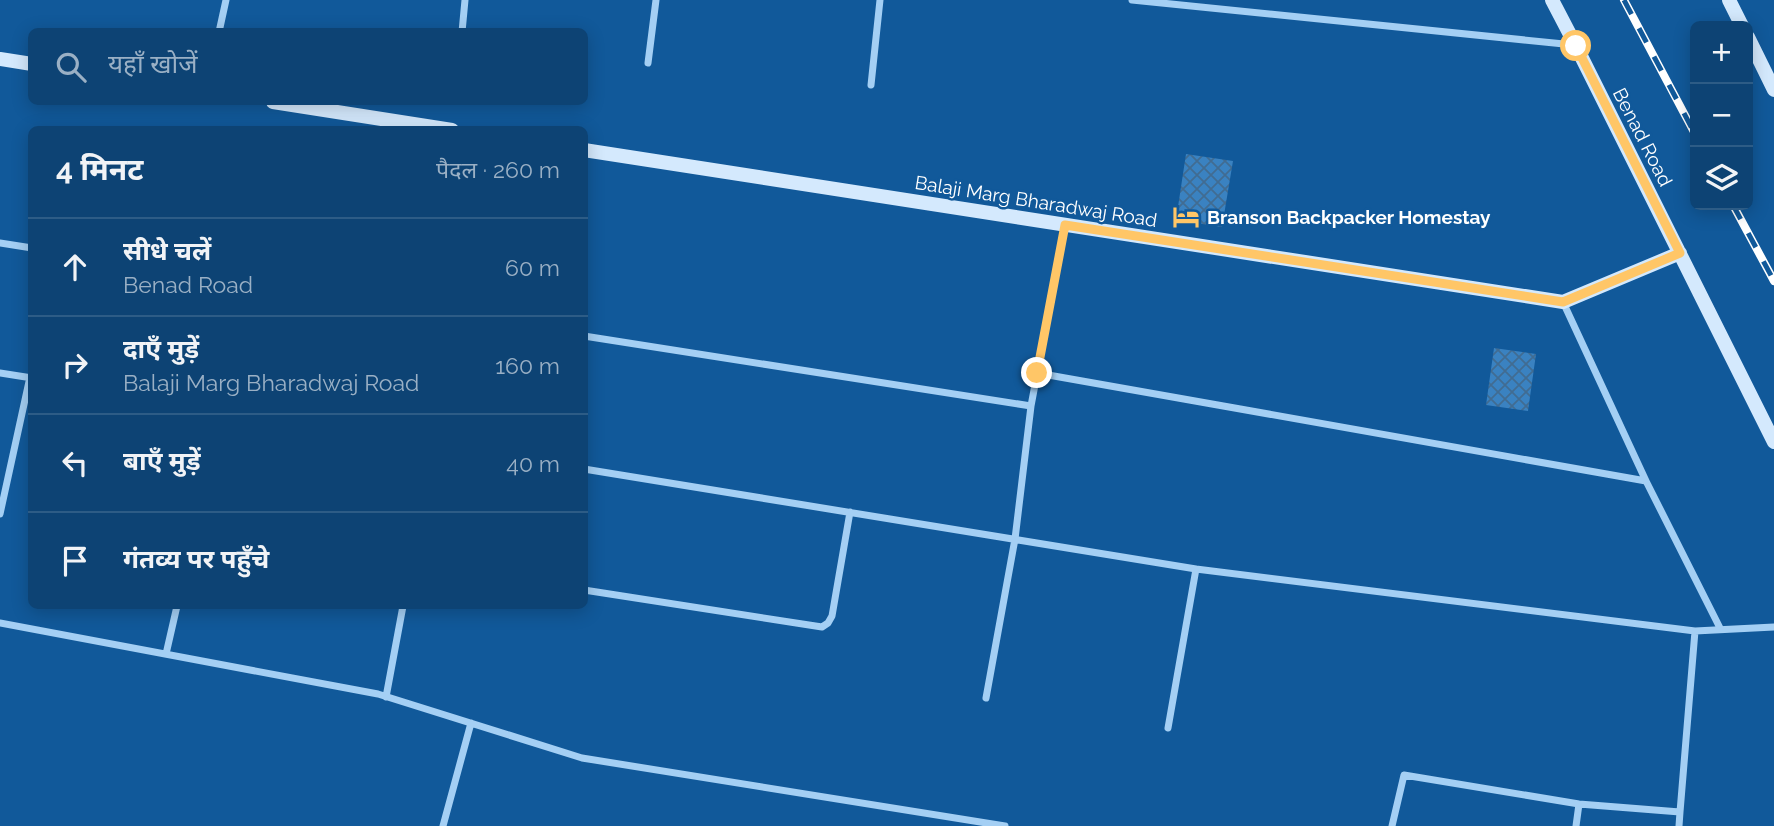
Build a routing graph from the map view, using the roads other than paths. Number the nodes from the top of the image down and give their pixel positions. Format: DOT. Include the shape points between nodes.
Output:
graph roads {
  1 [pos="226,0"];
  2 [pos="465,0"];
  3 [pos="656,0"];
  4 [pos="880,0"];
  5 [pos="1132,0"];
  6 [pos="1552,0"];
  7 [pos="1729,0"];
  8 [pos="1740,21"];
  9 [pos="220,28"];
  10 [pos="462,28"];
  11 [pos="1576,46"];
  12 [pos="1753,47"];
  13 [pos="0,59"];
  14 [pos="28,63"];
  15 [pos="648,63"];
  16 [pos="872,85"];
  17 [pos="1774,90"];
  18 [pos="292,105"];
  19 [pos="426,126"];
  20 [pos="588,151"];
  21 [pos="1065,225"];
  22 [pos="0,243"];
  23 [pos="28,247"];
  24 [pos="1680,253"];
  25 [pos="1563,302"];
  26 [pos="588,336"];
  27 [pos="0,373"];
  28 [pos="1037,373"];
  29 [pos="28,378"];
  30 [pos="28,391"];
  31 [pos="1031,406"];
  32 [pos="1774,442"];
  33 [pos="588,470"];
  34 [pos="1646,481"];
  35 [pos="850,512"];
  36 [pos="0,513"];
  37 [pos="1015,539"];
  38 [pos="1196,569"];
  39 [pos="588,591"];
  40 [pos="176,609"];
  41 [pos="402,609"];
  42 [pos="0,623"];
  43 [pos="1774,627"];
  44 [pos="1720,628"];
  45 [pos="1695,631"];
  46 [pos="166,654"];
  47 [pos="386,696"];
  48 [pos="986,698"];
  49 [pos="471,723"];
  50 [pos="1168,728"];
  51 [pos="1579,804"];
  52 [pos="1680,811"];
  53 [pos="443,826"];
  54 [pos="1005,826"];
  55 [pos="1392,826"];
  56 [pos="1576,826"];
  57 [pos="1679,826"];
  1 -- 9 [label="street"];
  2 -- 10 [label="street"];
  3 -- 15 [label="street"];
  4 -- 16 [label="street"];
  5 -- 11 [label="street"];
  6 -- 11 [label="street, Benad Road"];
  7 -- 8 [label="street"];
  11 -- 24 [label="street, Benad Road"];
  12 -- 17 [label="street"];
  13 -- 14 [label="street"];
  18 -- 19 [label="street"];
  20 -- 21 [label="street, Balaji Marg Bharadwaj Road"];
  21 -- 25 [label="street, Balaji Marg Bharadwaj Road"];
  21 -- 28 [label="street"];
  22 -- 23 [label="street"];
  24 -- 25 [label="street"];
  24 -- 32 [label="street, Benad Road"];
  25 -- 34 [label="street"];
  26 -- 31 [label="street"];
  27 -- 29 [label="street"];
  28 -- 31 [label="street"];
  28 -- 34 [label="street"];
  30 -- 36 [label="street"];
  31 -- 37 [label="street"];
  33 -- 35 [label="street"];
  34 -- 44 [label="street"];
  35 -- 37 [label="street"];
  35 -- 39 [label="street" via="832,615 822,627"];
  37 -- 38 [label="street"];
  37 -- 48 [label="street"];
  38 -- 45 [label="street"];
  38 -- 50 [label="street"];
  40 -- 46 [label="street"];
  41 -- 47 [label="street"];
  42 -- 46 [label="street"];
  43 -- 44 [label="street"];
  44 -- 45 [label="street"];
  45 -- 52 [label="street"];
  46 -- 47 [label="street"];
  47 -- 49 [label="street"];
  49 -- 53 [label="street"];
  49 -- 54 [label="street" via="582,758"];
  51 -- 52 [label="street"];
  51 -- 55 [label="street" via="1404,775"];
  51 -- 56 [label="street"];
  52 -- 57 [label="street"];
}
